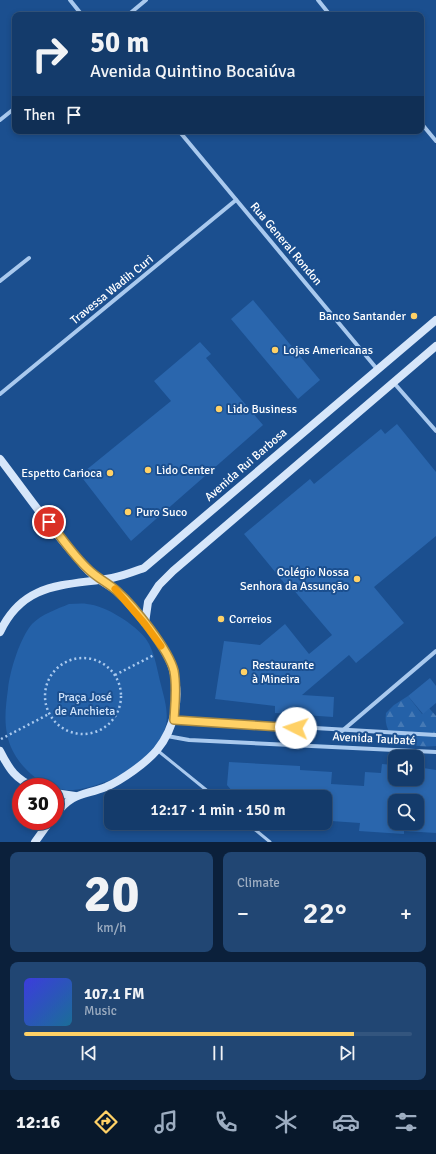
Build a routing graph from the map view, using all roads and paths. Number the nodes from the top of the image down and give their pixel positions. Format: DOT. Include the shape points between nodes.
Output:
graph roads {
  1 [pos="70,0"];
  2 [pos="146,0"];
  3 [pos="318,0"];
  4 [pos="80,12"];
  5 [pos="132,12"];
  6 [pos="328,12"];
  7 [pos="12,110"];
  8 [pos="0,120"];
  9 [pos="424,127"];
  10 [pos="181,134"];
  11 [pos="436,141"];
  12 [pos="236,200"];
  13 [pos="29,258"];
  14 [pos="0,281"];
  15 [pos="436,320"];
  16 [pos="436,346"];
  17 [pos="377,369"];
  18 [pos="394,383"];
  19 [pos="0,394"];
  20 [pos="436,431"];
  21 [pos="0,460"];
  22 [pos="99,580"];
  23 [pos="145,624"];
  24 [pos="0,632"];
  25 [pos="164,650"];
  26 [pos="436,651"];
  27 [pos="115,675"];
  28 [pos="49,714"];
  29 [pos="174,720"];
  30 [pos="342,731"];
  31 [pos="436,735"];
  32 [pos="167,736"];
  33 [pos="0,740"];
  34 [pos="157,750"];
  35 [pos="0,751"];
  36 [pos="436,752"];
  37 [pos="18,778"];
  38 [pos="206,790"];
  39 [pos="64,794"];
  40 [pos="74,796"];
  41 [pos="64,806"];
  42 [pos="44,830"];
  43 [pos="255,830"];
  44 [pos="35,842"];
  45 [pos="270,842"];
  1 -- 4 [label="street"];
  2 -- 5 [label="street"];
  3 -- 6 [label="street"];
  7 -- 8 [label="street"];
  9 -- 11 [label="street"];
  10 -- 12 [label="street, Rua General Rondon"];
  12 -- 17 [label="street, Rua General Rondon"];
  12 -- 19 [label="street, Travessa Wadih Curi"];
  13 -- 14 [label="street"];
  15 -- 17 [label="main road, Avenida Rui Barbosa"];
  16 -- 18 [label="main road"];
  17 -- 22 [label="main road, Avenida Rui Barbosa" via="144,568"];
  18 -- 20 [label="street"];
  18 -- 23 [label="main road" via="173,571 159,585 148,602"];
  21 -- 22 [label="main road" via="78,560"];
  22 -- 23 [label="main road" via="121,595"];
  22 -- 24 [label="main road, Avenida Rui Barbosa" via="59,584 43,589 16,610"];
  23 -- 25 [label="main road"];
  25 -- 27 [label="path"];
  25 -- 29 [label="main road" via="173,669 176,692"];
  26 -- 30 [label="street"];
  27 -- 28 [label="path" via="106,665 94,659 68,661 57,668 49,678 45,690 45,704"];
  27 -- 28 [label="path" via="120,686 121,698 118,710 103,728 92,733 74,733 58,725"];
  28 -- 33 [label="path"];
  29 -- 30 [label="street, Avenida Taubaté"];
  29 -- 32 [label="main road"];
  30 -- 31 [label="street, Avenida Taubaté"];
  32 -- 34 [label="main road"];
  32 -- 36 [label="street, Avenida Taubaté" via="188,740"];
  34 -- 38 [label="lane"];
  34 -- 40 [label="main road" via="140,766 107,786"];
  35 -- 37 [label="main road" via="7,766"];
  39 -- 40 [label="main road"];
  40 -- 41 [label="main road"];
  42 -- 44 [label="main road"];
  43 -- 45 [label="lane"];
}
